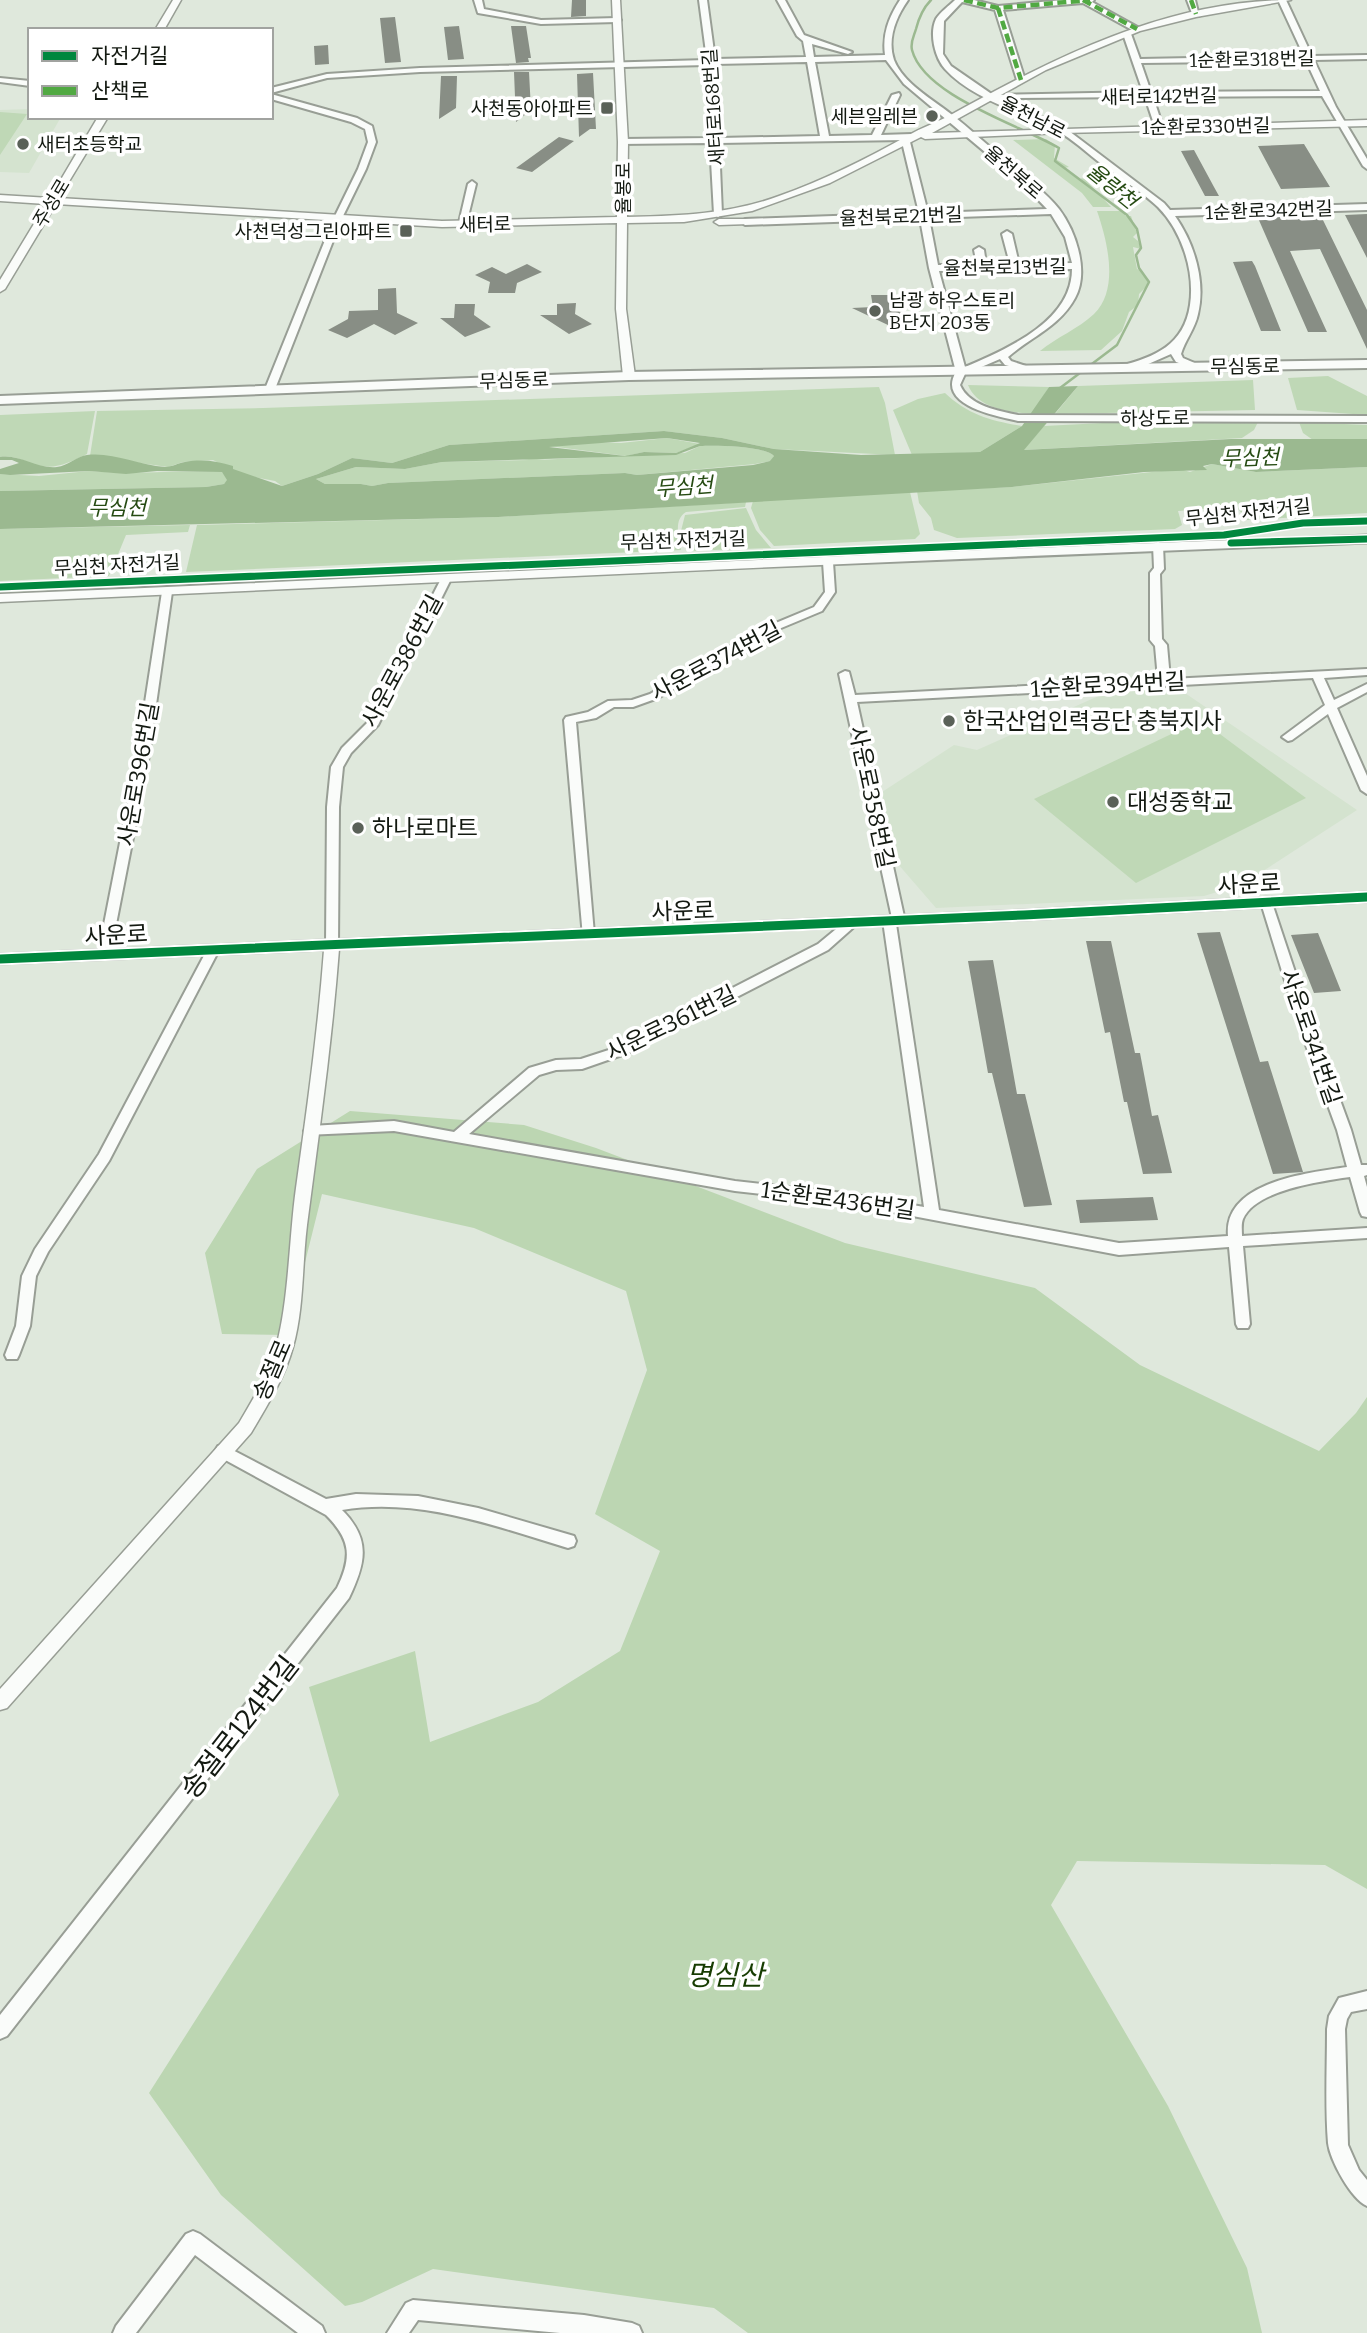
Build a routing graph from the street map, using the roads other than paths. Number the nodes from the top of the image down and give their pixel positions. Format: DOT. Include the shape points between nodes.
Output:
graph roads {
  1 [pos="177,0"];
  2 [pos="478,0"];
  3 [pos="616,0"];
  4 [pos="703,0"];
  5 [pos="781,0"];
  6 [pos="904,0"];
  7 [pos="962,0"];
  8 [pos="1085,0"];
  9 [pos="1191,0"];
  10 [pos="1284,0"];
  11 [pos="998,8"];
  12 [pos="1196,14"];
  13 [pos="617,20"];
  14 [pos="160,28"];
  15 [pos="1132,31"];
  16 [pos="807,40"];
  17 [pos="863,57"];
  18 [pos="890,57"];
  19 [pos="1367,57"];
  20 [pos="810,58"];
  21 [pos="1308,58"];
  22 [pos="712,61"];
  23 [pos="1138,61"];
  24 [pos="620,64"];
  25 [pos="0,80"];
  26 [pos="1021,80"];
  27 [pos="28,84"];
  28 [pos="273,93"];
  29 [pos="1325,93"];
  30 [pos="273,95"];
  31 [pos="896,95"];
  32 [pos="1150,96"];
  33 [pos="989,98"];
  34 [pos="950,118"];
  35 [pos="102,119"];
  36 [pos="1367,123"];
  37 [pos="1342,124"];
  38 [pos="1159,127"];
  39 [pos="1062,130"];
  40 [pos="967,132"];
  41 [pos="875,138"];
  42 [pos="825,140"];
  43 [pos="909,140"];
  44 [pos="717,141"];
  45 [pos="623,142"];
  46 [pos="1367,166"];
  47 [pos="471,184"];
  48 [pos="0,198"];
  49 [pos="51,202"];
  50 [pos="1367,207"];
  51 [pos="742,210"];
  52 [pos="1056,211"];
  53 [pos="1170,213"];
  54 [pos="718,214"];
  55 [pos="923,215"];
  56 [pos="338,218"];
  57 [pos="640,220"];
  58 [pos="622,221"];
  59 [pos="745,222"];
  60 [pos="461,225"];
  61 [pos="1006,234"];
  62 [pos="979,250"];
  63 [pos="1015,266"];
  64 [pos="1076,266"];
  65 [pos="982,267"];
  66 [pos="933,268"];
  67 [pos="0,289"];
  68 [pos="1180,341"];
  69 [pos="1010,351"];
  70 [pos="1367,365"];
  71 [pos="1199,367"];
  72 [pos="1122,369"];
  73 [pos="1029,370"];
  74 [pos="629,376"];
  75 [pos="958,378"];
  76 [pos="270,389"];
  77 [pos="0,400"];
  78 [pos="1367,419"];
  79 [pos="1367,539"];
  80 [pos="1158,545"];
  81 [pos="828,562"];
  82 [pos="446,579"];
  83 [pos="167,592"];
  84 [pos="0,598"];
  85 [pos="1367,671"];
  86 [pos="845,674"];
  87 [pos="1317,674"];
  88 [pos="1164,681"];
  89 [pos="1367,687"];
  90 [pos="850,699"];
  91 [pos="1330,707"];
  92 [pos="1288,737"];
  93 [pos="1367,790"];
  94 [pos="1367,897"];
  95 [pos="1267,902"];
  96 [pos="894,921"];
  97 [pos="851,923"];
  98 [pos="588,934"];
  99 [pos="332,945"];
  100 [pos="212,950"];
  101 [pos="104,955"];
  102 [pos="0,959"];
  103 [pos="311,1131"];
  104 [pos="457,1137"];
  105 [pos="1361,1170"];
  106 [pos="1367,1212"];
  107 [pos="932,1213"];
  108 [pos="1367,1233"];
  109 [pos="1235,1242"];
  110 [pos="1243,1324"];
  111 [pos="12,1355"];
  112 [pos="223,1451"];
  113 [pos="324,1506"];
  114 [pos="568,1541"];
  115 [pos="0,1702"];
  116 [pos="1367,2000"];
  117 [pos="0,2030"];
  118 [pos="1367,2196"];
  119 [pos="122,2333"];
  120 [pos="315,2333"];
  121 [pos="397,2333"];
  122 [pos="632,2333"];
  1 -- 14 [label="street"];
  2 -- 13 [label="street" via="481,11 541,22"];
  3 -- 13 [label="street, 율봉로"];
  4 -- 22 [label="street, 새터로168번길"];
  5 -- 16 [label="street"];
  6 -- 18 [label="street" via="890,25"];
  7 -- 11 [label="street"];
  7 -- 33 [label="street, 율천남로" via="940,20 939,54 957,76"];
  8 -- 11 [label="street"];
  8 -- 15 [label="street"];
  9 -- 12 [label="street"];
  10 -- 12 [label="street"];
  10 -- 21 [label="street"];
  11 -- 26 [label="street"];
  12 -- 15 [label="street"];
  13 -- 24 [label="street, 율봉로"];
  15 -- 23 [label="street"];
  15 -- 26 [label="street"];
  16 -- 17 [label="street"];
  16 -- 20 [label="street"];
  17 -- 18 [label="street"];
  17 -- 20 [label="street"];
  18 -- 34 [label="street, 율천북로" via="894,68"];
  19 -- 21 [label="street, 1순환로318번길"];
  20 -- 22 [label="street"];
  20 -- 42 [label="street"];
  21 -- 23 [label="street, 1순환로318번길"];
  21 -- 29 [label="street"];
  22 -- 24 [label="street"];
  22 -- 44 [label="street, 새터로168번길"];
  23 -- 32 [label="street"];
  24 -- 28 [label="street" via="333,76"];
  24 -- 45 [label="street, 율봉로"];
  25 -- 27 [label="street"];
  26 -- 33 [label="street"];
  29 -- 32 [label="street, 새터로142번길"];
  29 -- 37 [label="street"];
  30 -- 56 [label="street" via="369,128 372,142"];
  31 -- 41 [label="street"];
  32 -- 33 [label="street, 새터로142번길"];
  32 -- 38 [label="street"];
  33 -- 34 [label="street, 새터로"];
  33 -- 39 [label="street, 율천남로"];
  34 -- 40 [label="street, 율천북로"];
  34 -- 43 [label="street, 새터로"];
  35 -- 49 [label="street, 주성로"];
  36 -- 37 [label="street, 1순환로330번길"];
  37 -- 38 [label="street, 1순환로330번길"];
  37 -- 46 [label="street"];
  38 -- 39 [label="street, 1순환로330번길"];
  39 -- 40 [label="street, 1순환로330번길"];
  39 -- 53 [label="street, 율천남로"];
  40 -- 43 [label="street, 1순환로330번길"];
  40 -- 52 [label="street, 율천북로"];
  41 -- 42 [label="street"];
  41 -- 43 [label="street"];
  42 -- 44 [label="street"];
  43 -- 51 [label="street, 새터로" via="827,181"];
  43 -- 55 [label="street"];
  44 -- 45 [label="street"];
  44 -- 54 [label="street, 새터로168번길"];
  45 -- 58 [label="street, 율봉로"];
  47 -- 60 [label="street"];
  48 -- 49 [label="street, 새터로"];
  49 -- 56 [label="street, 새터로"];
  49 -- 67 [label="street, 주성로"];
  50 -- 53 [label="street, 1순환로342번길"];
  51 -- 54 [label="street, 새터로"];
  51 -- 59 [label="street" via="734,217"];
  52 -- 55 [label="street, 율천북로21번길"];
  52 -- 64 [label="street, 율천북로"];
  53 -- 68 [label="street, 율천남로" via="1193,259 1192,320"];
  54 -- 57 [label="street, 새터로"];
  55 -- 59 [label="street, 율천북로21번길"];
  55 -- 66 [label="street"];
  56 -- 60 [label="street, 새터로"];
  56 -- 76 [label="street"];
  57 -- 58 [label="street, 새터로"];
  57 -- 59 [label="street"];
  58 -- 60 [label="street, 새터로"];
  58 -- 74 [label="street, 율봉로" via="621,309"];
  61 -- 63 [label="street"];
  62 -- 65 [label="street"];
  63 -- 64 [label="street, 율천북로13번길"];
  63 -- 65 [label="street, 율천북로13번길"];
  64 -- 69 [label="street, 율천북로" via="1075,287 1065,307"];
  65 -- 66 [label="street, 율천북로13번길"];
  66 -- 75 [label="street"];
  68 -- 71 [label="street" via="1179,360"];
  68 -- 72 [label="street" via="1159,358"];
  69 -- 73 [label="street" via="1002,359"];
  69 -- 75 [label="street, 율천북로"];
  70 -- 71 [label="main road, 무심동로"];
  71 -- 72 [label="main road, 무심동로"];
  72 -- 73 [label="main road, 무심동로"];
  73 -- 75 [label="main road, 무심동로"];
  74 -- 75 [label="main road, 무심동로" via="883,371"];
  74 -- 76 [label="main road, 무심동로"];
  75 -- 78 [label="street, 하상도로" via="956,390 966,400 998,415 1018,418"];
  76 -- 77 [label="main road, 무심동로"];
  79 -- 80 [label="street"];
  80 -- 81 [label="street"];
  80 -- 88 [label="street" via="1156,640 1161,645"];
  81 -- 82 [label="street"];
  81 -- 98 [label="street, 사운로374번길" via="830,592 818,609 758,634 654,696 612,704 570,720"];
  82 -- 83 [label="street"];
  82 -- 99 [label="street, 사운로386번길" via="372,725 337,767"];
  83 -- 84 [label="street"];
  83 -- 101 [label="street, 사운로396번길" via="142,761"];
  85 -- 87 [label="street, 1순환로394번길"];
  86 -- 90 [label="street, 사운로358번길"];
  87 -- 88 [label="street, 1순환로394번길"];
  87 -- 91 [label="street"];
  88 -- 90 [label="street, 1순환로394번길"];
  89 -- 91 [label="street"];
  90 -- 96 [label="street, 사운로358번길"];
  91 -- 92 [label="street"];
  91 -- 93 [label="street"];
  94 -- 95 [label="street, 사운로"];
  95 -- 96 [label="street, 사운로"];
  95 -- 105 [label="street, 사운로341번길"];
  96 -- 97 [label="street, 사운로"];
  96 -- 107 [label="street, 사운로358번길"];
  97 -- 98 [label="street, 사운로"];
  97 -- 104 [label="street, 사운로361번길" via="823,947 623,1050 582,1064 534,1071"];
  98 -- 99 [label="street, 사운로"];
  99 -- 100 [label="street, 사운로"];
  99 -- 103 [label="street, 송절로"];
  100 -- 101 [label="street, 사운로"];
  100 -- 111 [label="street" via="104,1157 42,1249 29,1276 23,1326"];
  101 -- 102 [label="street, 사운로"];
  103 -- 104 [label="street, 1순환로436번길" via="394,1126"];
  103 -- 112 [label="street, 송절로" via="284,1349 266,1392 245,1427"];
  104 -- 107 [label="street, 1순환로436번길" via="735,1186"];
  105 -- 106 [label="street"];
  105 -- 109 [label="street" via="1251,1199 1234,1222"];
  107 -- 109 [label="street, 1순환로436번길" via="1119,1249"];
  108 -- 109 [label="street, 1순환로436번길"];
  109 -- 110 [label="street"];
  112 -- 113 [label="street, 송절로124번길"];
  112 -- 115 [label="street, 송절로"];
  113 -- 114 [label="street" via="362,1499 431,1502"];
  113 -- 117 [label="street, 송절로124번길" via="343,1521 356,1550 354,1570 342,1593"];
  116 -- 118 [label="street" via="1346,2004 1336,2028 1338,2146"];
  119 -- 120 [label="street" via="193,2241"];
  121 -- 122 [label="street" via="413,2310"];
}
